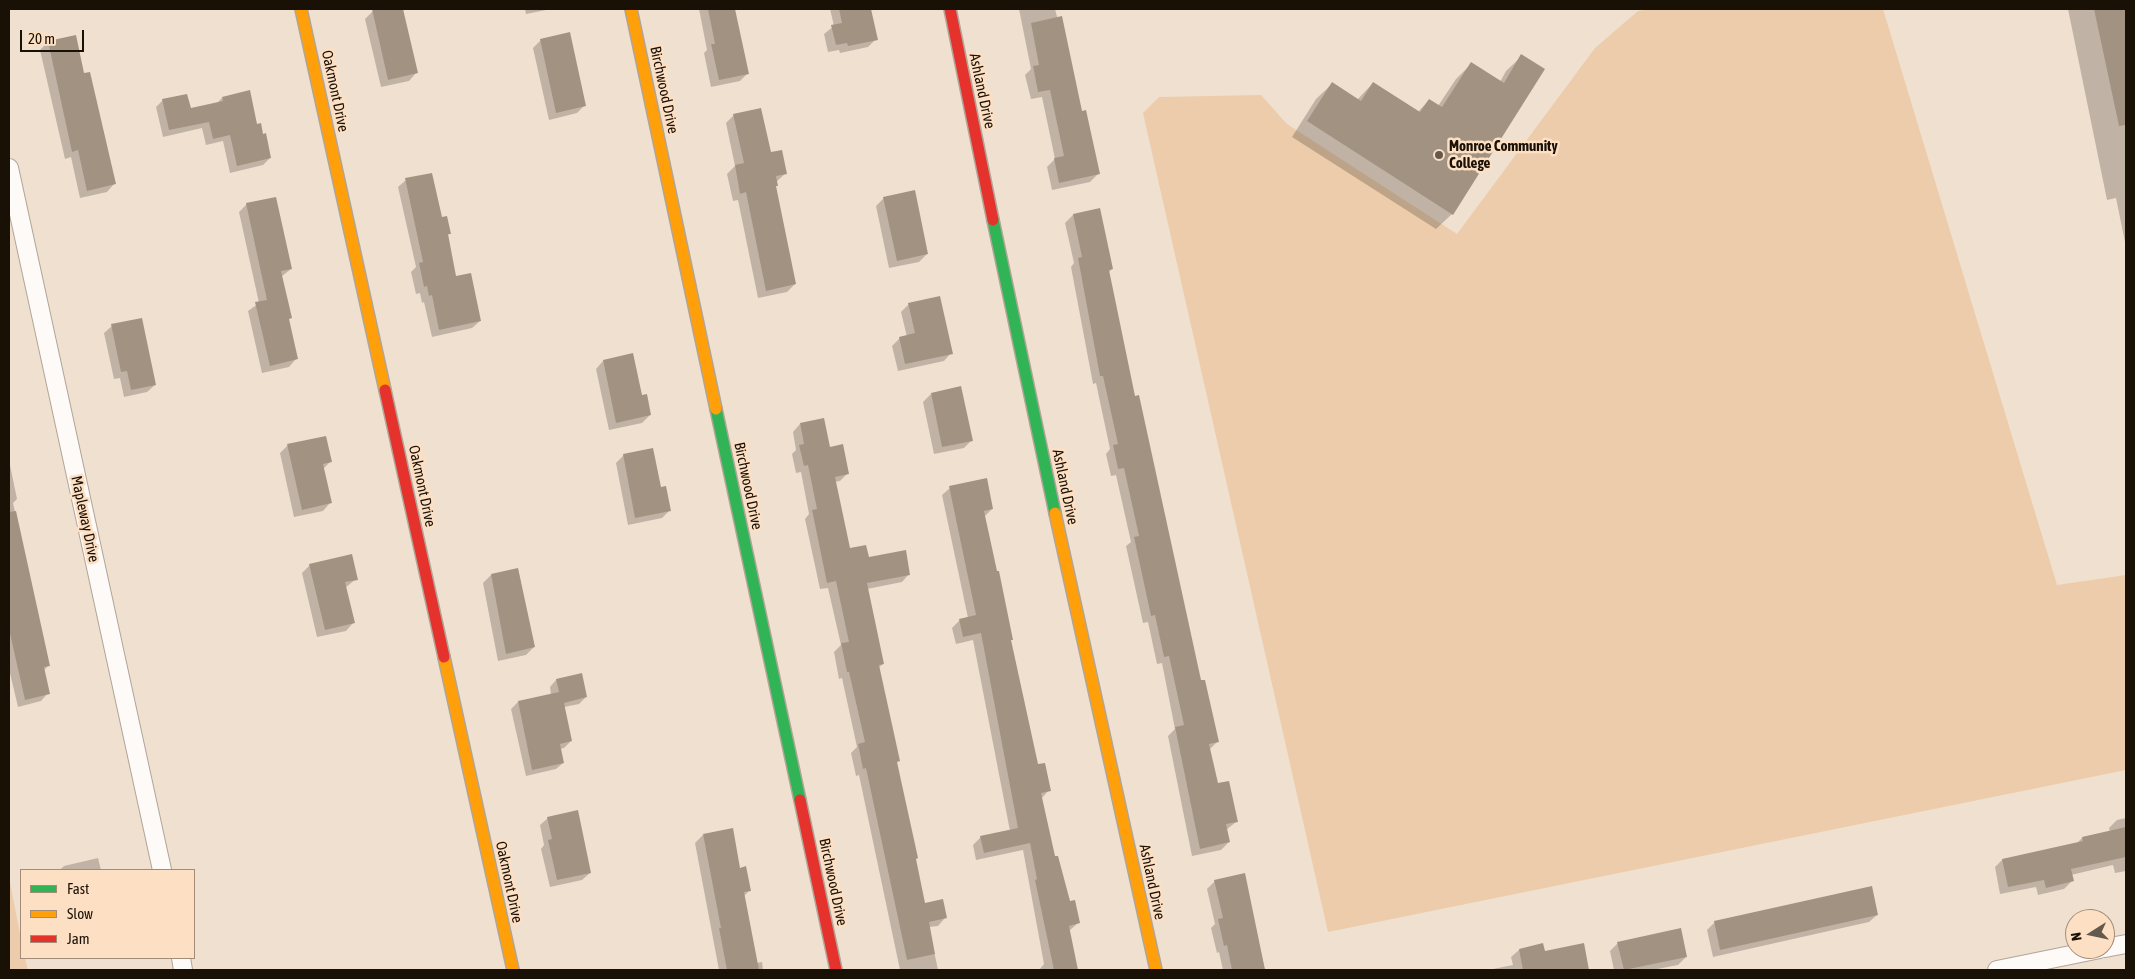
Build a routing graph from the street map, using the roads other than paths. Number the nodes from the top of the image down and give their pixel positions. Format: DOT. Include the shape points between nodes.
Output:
graph roads {
  1 [pos="301,9"];
  2 [pos="631,9"];
  3 [pos="950,9"];
  4 [pos="9,168"];
  5 [pos="162,869"];
  6 [pos="2065,956"];
  7 [pos="513,970"];
  8 [pos="836,970"];
  9 [pos="1156,970"];
  10 [pos="1997,970"];
  1 -- 7 [label="street, Oakmont Drive"];
  2 -- 8 [label="street, Birchwood Drive"];
  3 -- 9 [label="street, Ashland Drive" via="1032,408"];
  4 -- 5 [label="street, Mapleway Drive"];
  6 -- 10 [label="street"];
}
